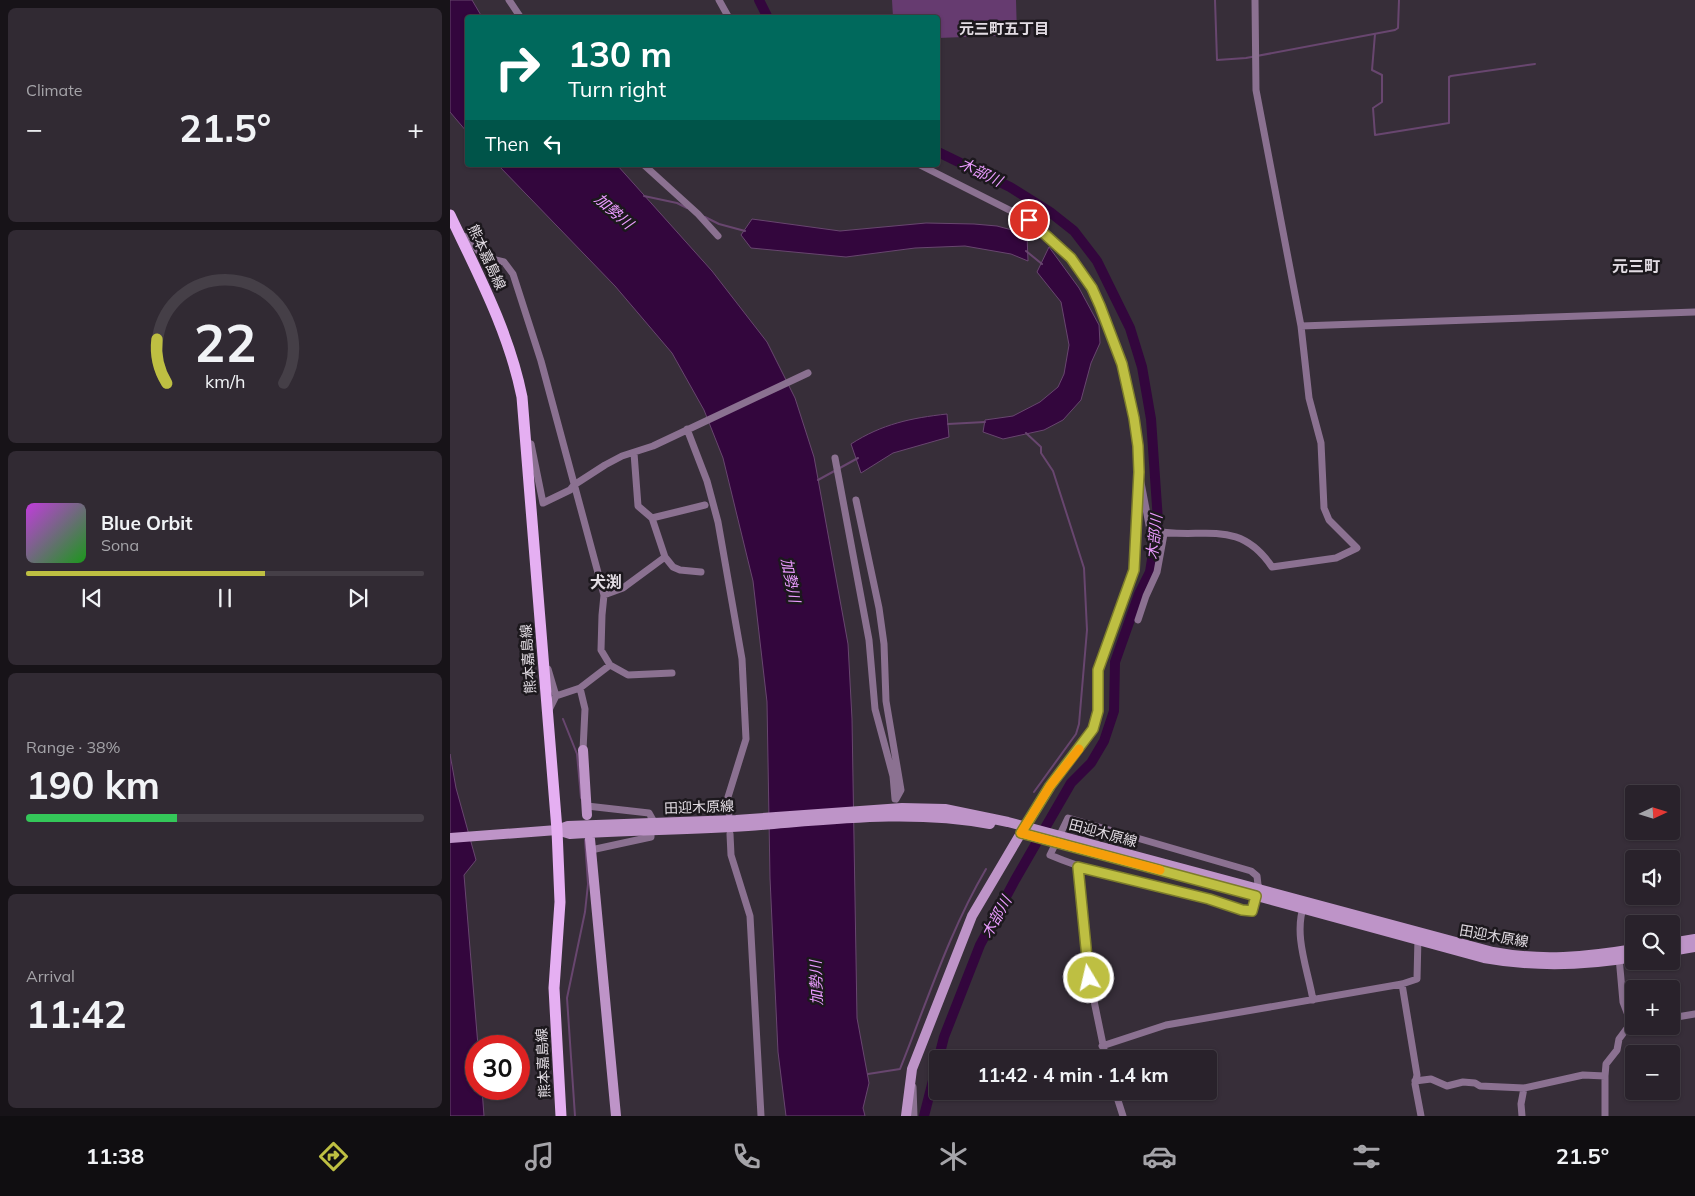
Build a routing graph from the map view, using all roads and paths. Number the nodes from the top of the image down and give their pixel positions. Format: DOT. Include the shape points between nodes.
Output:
graph roads {
  1 [pos="509,0"];
  2 [pos="720,0"];
  3 [pos="1255,0"];
  4 [pos="519,15"];
  5 [pos="728,15"];
  6 [pos="646,167"];
  7 [pos="924,167"];
  8 [pos="450,215"];
  9 [pos="460,236"];
  10 [pos="718,236"];
  11 [pos="1695,312"];
  12 [pos="1301,326"];
  13 [pos="808,373"];
  14 [pos="687,429"];
  15 [pos="527,443"];
  16 [pos="634,454"];
  17 [pos="835,458"];
  18 [pos="1139,472"];
  19 [pos="574,484"];
  20 [pos="856,500"];
  21 [pos="705,504"];
  22 [pos="652,518"];
  23 [pos="1162,533"];
  24 [pos="665,557"];
  25 [pos="702,572"];
  26 [pos="604,595"];
  27 [pos="1138,620"];
  28 [pos="543,654"];
  29 [pos="610,665"];
  30 [pos="672,673"];
  31 [pos="580,688"];
  32 [pos="556,696"];
  33 [pos="547,715"];
  34 [pos="582,750"];
  35 [pos="587,810"];
  36 [pos="729,813"];
  37 [pos="652,826"];
  38 [pos="557,830"];
  39 [pos="1028,831"];
  40 [pos="730,834"];
  41 [pos="450,838"];
  42 [pos="590,844"];
  43 [pos="1078,867"];
  44 [pos="1259,893"];
  45 [pos="1304,905"];
  46 [pos="1418,937"];
  47 [pos="1695,939"];
  48 [pos="1680,942"];
  49 [pos="1695,947"];
  50 [pos="1680,950"];
  51 [pos="1625,953"];
  52 [pos="1619,956"];
  53 [pos="1625,956"];
  54 [pos="1402,984"];
  55 [pos="1313,1000"];
  56 [pos="1625,1007"];
  57 [pos="1695,1014"];
  58 [pos="1680,1016"];
  59 [pos="1625,1032"];
  60 [pos="1102,1046"];
  61 [pos="1103,1050"];
  62 [pos="912,1069"];
  63 [pos="1604,1076"];
  64 [pos="1416,1081"];
  65 [pos="1524,1088"];
  66 [pos="1118,1100"];
  67 [pos="561,1116"];
  68 [pos="616,1116"];
  69 [pos="761,1116"];
  70 [pos="906,1116"];
  71 [pos="914,1116"];
  72 [pos="1123,1116"];
  73 [pos="1421,1116"];
  74 [pos="1522,1116"];
  75 [pos="1605,1116"];
  1 -- 4 [label="street"];
  2 -- 5 [label="street"];
  3 -- 12 [label="street" via="1256,90"];
  6 -- 10 [label="street"];
  7 -- 18 [label="street" via="1029,220 1060,246 1080,270 1100,306 1122,364 1134,418"];
  8 -- 9 [label="main road, 熊本嘉島線"];
  9 -- 15 [label="main road, 熊本嘉島線" via="512,353 522,397"];
  9 -- 19 [label="street" via="468,236 483,257 504,262 513,274 541,361"];
  11 -- 12 [label="street"];
  12 -- 23 [label="street" via="1308,398 1321,443 1324,508 1329,520 1358,548 1336,558 1272,567 1263,553 1233,535"];
  13 -- 14 [label="street"];
  14 -- 16 [label="street"];
  14 -- 36 [label="street" via="708,480 742,659 746,739 728,797"];
  15 -- 19 [label="street" via="531,444 543,503 570,490"];
  15 -- 28 [label="main road, 熊本嘉島線"];
  16 -- 19 [label="street" via="622,456"];
  16 -- 22 [label="street" via="638,506"];
  17 -- 20 [label="street" via="869,640 875,709 896,799 901,790 886,701 884,644"];
  18 -- 23 [label="street" via="1150,530"];
  18 -- 39 [label="street" via="1134,570 1098,670 1098,711 1093,729 1050,786"];
  19 -- 26 [label="street"];
  21 -- 22 [label="street"];
  22 -- 24 [label="street"];
  23 -- 27 [label="street" via="1157,572"];
  24 -- 25 [label="street" via="680,570"];
  24 -- 26 [label="street" via="624,588"];
  26 -- 29 [label="street" via="601,650"];
  28 -- 32 [label="street"];
  28 -- 33 [label="main road, 熊本嘉島線"];
  29 -- 30 [label="street" via="628,675"];
  29 -- 31 [label="street"];
  31 -- 32 [label="street"];
  31 -- 34 [label="street" via="585,709"];
  32 -- 33 [label="street"];
  33 -- 38 [label="main road, 熊本嘉島線"];
  34 -- 35 [label="main road"];
  35 -- 37 [label="street" via="649,813"];
  37 -- 38 [label="main road, 田迎木原線" via="570,834"];
  37 -- 39 [label="main road, 田迎木原線" via="860,814 936,816"];
  37 -- 42 [label="street" via="651,837"];
  38 -- 41 [label="main road, 田迎木原線"];
  38 -- 67 [label="main road, 熊本嘉島線" via="560,902 554,988"];
  39 -- 44 [label="main road, 田迎木原線"];
  39 -- 62 [label="main road" via="972,916"];
  40 -- 69 [label="street" via="731,855 750,916"];
  42 -- 68 [label="main road"];
  43 -- 44 [label="street" via="1242,910 1252,911"];
  43 -- 44 [label="street" via="1050,856 1068,818 1251,871 1257,876"];
  43 -- 60 [label="street" via="1086,962"];
  44 -- 45 [label="main road, 田迎木原線"];
  45 -- 46 [label="main road, 田迎木原線"];
  45 -- 55 [label="street" via="1301,929 1304,963"];
  46 -- 52 [label="main road, 田迎木原線" via="1484,958 1524,964 1577,964"];
  46 -- 54 [label="street" via="1417,979"];
  47 -- 48 [label="main road"];
  49 -- 50 [label="main road"];
  51 -- 52 [label="main road, 田迎木原線"];
  52 -- 53 [label="main road, 田迎木原線"];
  52 -- 56 [label="street"];
  54 -- 55 [label="street"];
  54 -- 64 [label="street"];
  55 -- 60 [label="street" via="1166,1025"];
  57 -- 58 [label="street"];
  59 -- 63 [label="street" via="1606,1064"];
  60 -- 61 [label="street"];
  62 -- 70 [label="main road"];
  62 -- 71 [label="street"];
  63 -- 65 [label="street" via="1583,1075"];
  63 -- 75 [label="street"];
  64 -- 65 [label="street" via="1430,1079 1447,1086 1463,1082"];
  64 -- 73 [label="street"];
  65 -- 74 [label="street"];
  66 -- 72 [label="street"];
}
